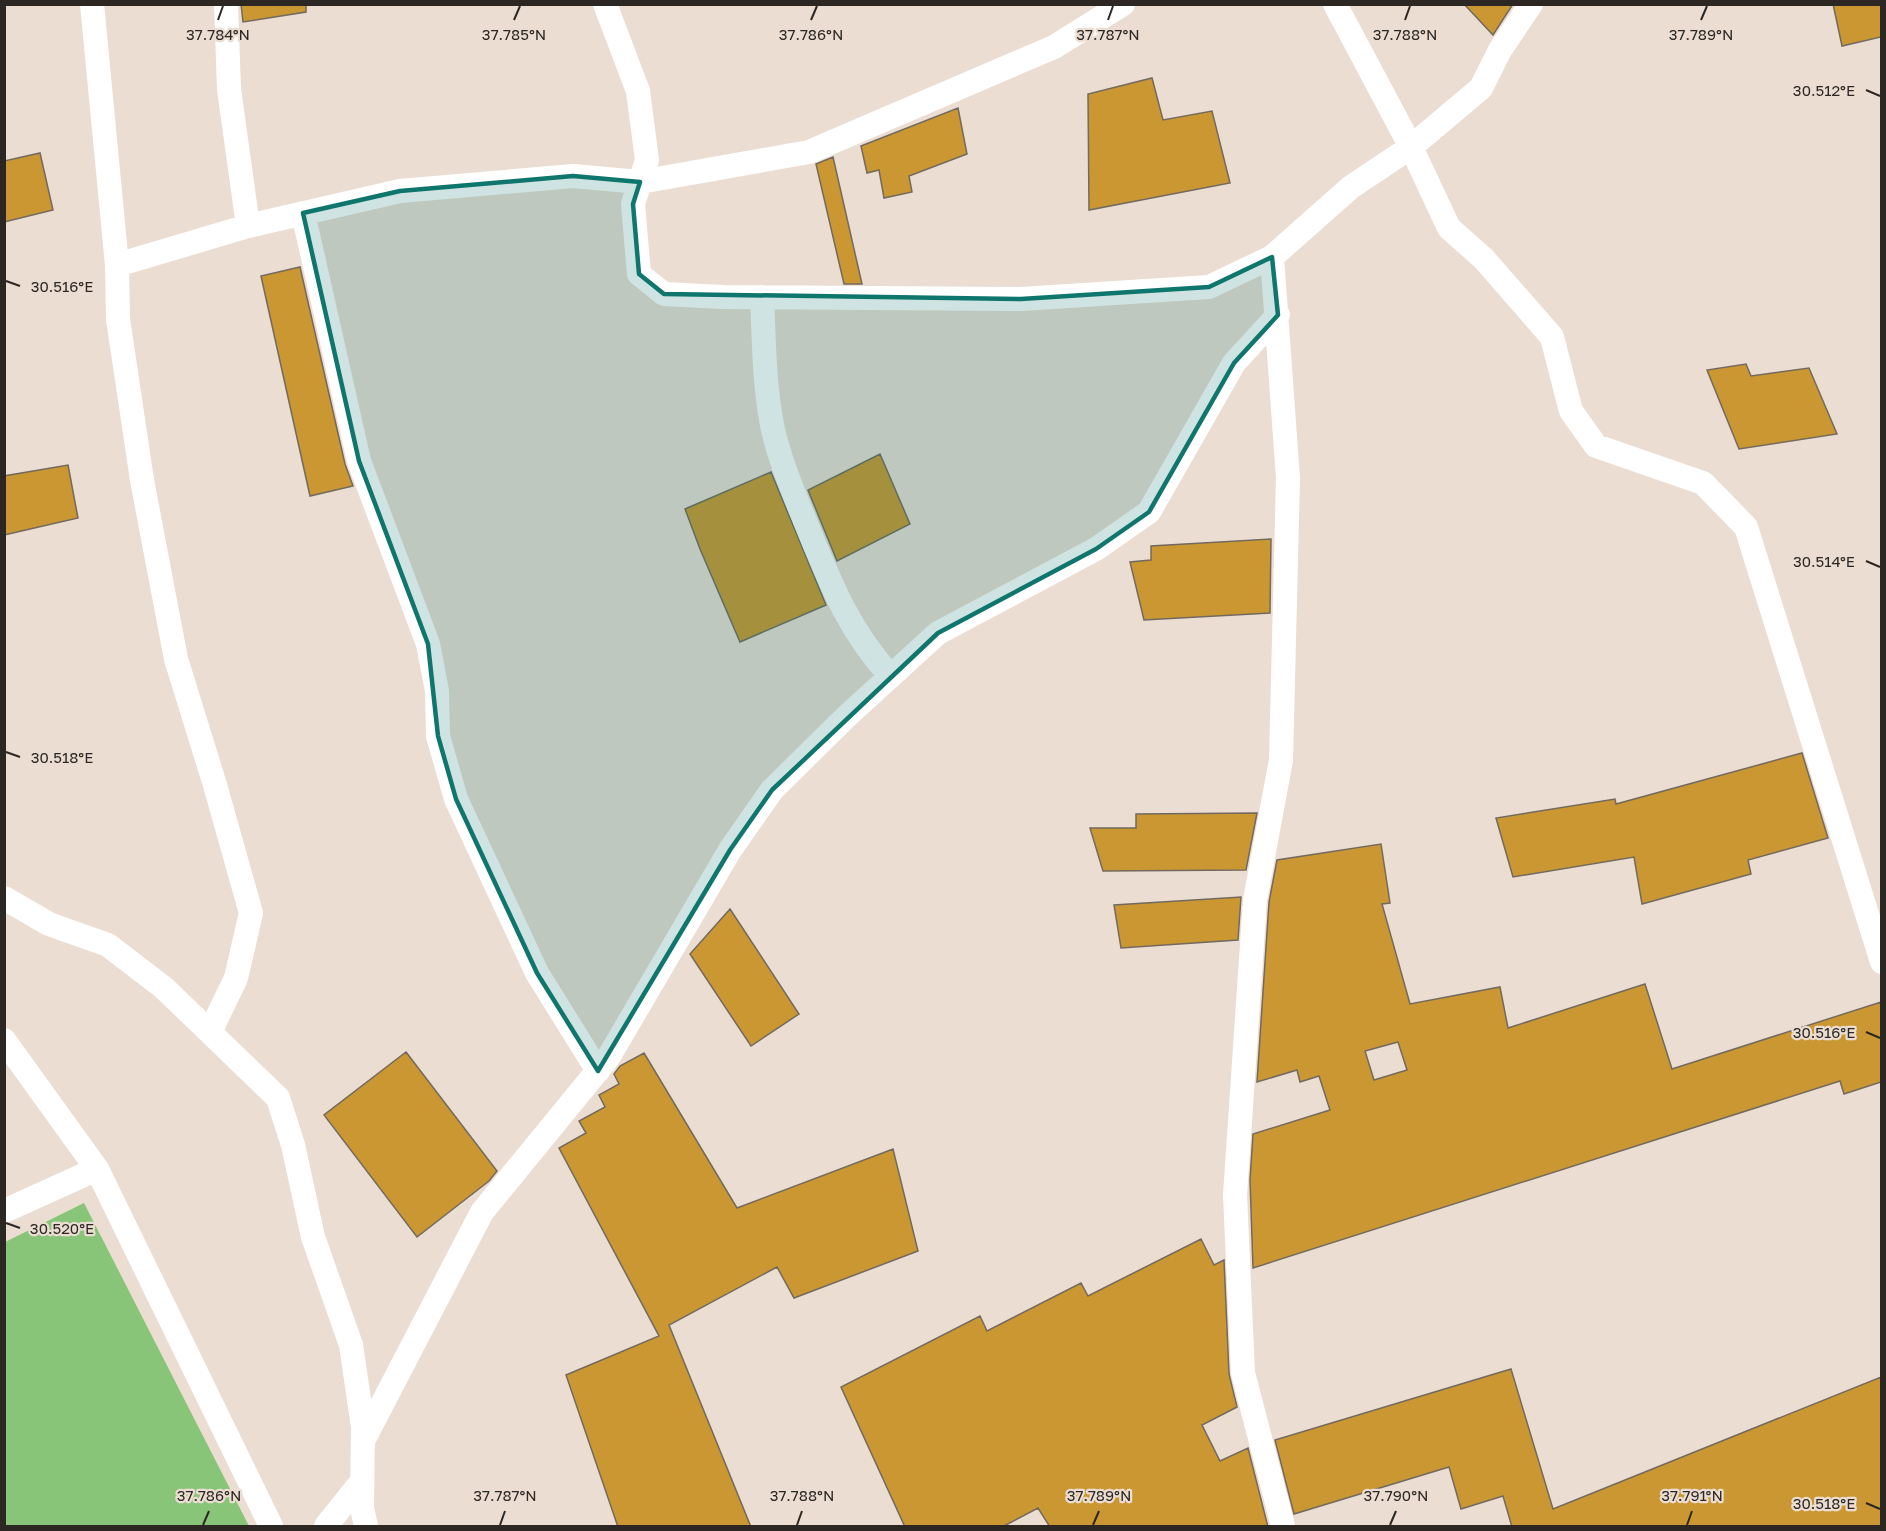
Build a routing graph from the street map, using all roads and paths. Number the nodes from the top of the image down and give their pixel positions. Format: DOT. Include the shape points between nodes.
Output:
graph roads {
  1 [pos="92,4"];
  2 [pos="226,4"];
  3 [pos="605,4"];
  4 [pos="1123,4"];
  5 [pos="1335,4"];
  6 [pos="1531,4"];
  7 [pos="1412,147"];
  8 [pos="640,182"];
  9 [pos="303,213"];
  10 [pos="248,226"];
  11 [pos="1272,257"];
  12 [pos="117,265"];
  13 [pos="762,297"];
  14 [pos="1278,315"];
  15 [pos="891,676"];
  16 [pos="4,898"];
  17 [pos="1881,962"];
  18 [pos="210,1032"];
  19 [pos="4,1040"];
  20 [pos="598,1071"];
  21 [pos="97,1168"];
  22 [pos="4,1211"];
  23 [pos="363,1441"];
  24 [pos="362,1481"];
  25 [pos="271,1527"];
  26 [pos="326,1527"];
  27 [pos="366,1527"];
  28 [pos="1283,1527"];
  1 -- 12 [label="street"];
  2 -- 10 [label="street" via="229,89"];
  3 -- 8 [label="street" via="638,91 647,160"];
  4 -- 8 [label="street" via="1054,47 809,152"];
  5 -- 7 [label="street"];
  6 -- 7 [label="street" via="1500,50 1481,88"];
  7 -- 11 [label="street" via="1352,188"];
  7 -- 17 [label="street" via="1449,228 1484,259 1552,337 1571,411 1596,446 1703,483 1746,527"];
  8 -- 9 [label="street" via="573,176 399,191"];
  8 -- 13 [label="street" via="633,204 639,274 664,294"];
  9 -- 10 [label="street"];
  9 -- 20 [label="street" via="359,461 428,644 438,736 456,799 537,973"];
  10 -- 12 [label="street"];
  11 -- 13 [label="street" via="1209,287 1021,299"];
  11 -- 14 [label="street"];
  12 -- 18 [label="street" via="118,319 140,468 176,659 251,913 236,978"];
  13 -- 15 [label="street" via="768,400 781,460 851,625"];
  14 -- 15 [label="street" via="1234,363 1149,512 1096,549 938,633"];
  14 -- 28 [label="street" via="1288,478 1281,760 1255,900 1235,1195 1243,1373"];
  15 -- 20 [label="street" via="772,790 730,850"];
  16 -- 18 [label="street" via="49,924 108,945 164,988"];
  18 -- 23 [label="street" via="278,1098 293,1145 313,1237 351,1345"];
  19 -- 21 [label="street"];
  20 -- 23 [label="street" via="482,1212"];
  21 -- 22 [label="street"];
  21 -- 25 [label="street"];
  23 -- 24 [label="street"];
  24 -- 26 [label="street"];
  24 -- 27 [label="street"];
}
